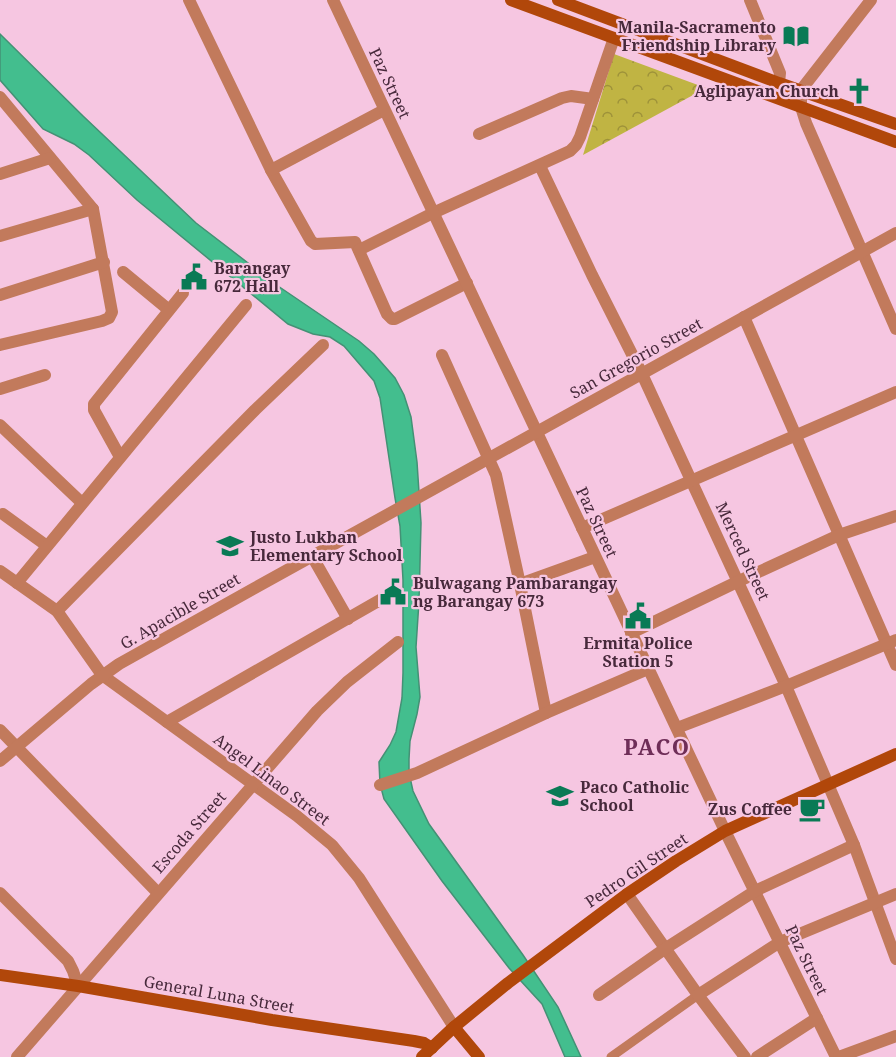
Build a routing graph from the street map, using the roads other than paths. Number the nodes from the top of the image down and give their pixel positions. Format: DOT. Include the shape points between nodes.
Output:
graph roads {
  1 [pos="189,0"];
  2 [pos="333,0"];
  3 [pos="511,0"];
  4 [pos="558,0"];
  5 [pos="750,0"];
  6 [pos="871,0"];
  7 [pos="529,3"];
  8 [pos="614,39"];
  9 [pos="779,83"];
  10 [pos="801,90"];
  11 [pos="0,97"];
  12 [pos="593,99"];
  13 [pos="801,107"];
  14 [pos="10,109"];
  15 [pos="384,110"];
  16 [pos="0,117"];
  17 [pos="896,124"];
  18 [pos="479,134"];
  19 [pos="896,142"];
  20 [pos="50,158"];
  21 [pos="540,166"];
  22 [pos="271,170"];
  23 [pos="0,174"];
  24 [pos="93,209"];
  25 [pos="433,213"];
  26 [pos="896,233"];
  27 [pos="0,236"];
  28 [pos="357,246"];
  29 [pos="863,252"];
  30 [pos="104,262"];
  31 [pos="123,272"];
  32 [pos="467,283"];
  33 [pos="183,293"];
  34 [pos="0,295"];
  35 [pos="246,305"];
  36 [pos="169,310"];
  37 [pos="744,317"];
  38 [pos="896,329"];
  39 [pos="0,345"];
  40 [pos="323,345"];
  41 [pos="442,355"];
  42 [pos="642,374"];
  43 [pos="45,375"];
  44 [pos="0,389"];
  45 [pos="896,392"];
  46 [pos="0,425"];
  47 [pos="536,433"];
  48 [pos="796,435"];
  49 [pos="120,457"];
  50 [pos="489,459"];
  51 [pos="692,481"];
  52 [pos="82,503"];
  53 [pos="391,512"];
  54 [pos="3,514"];
  55 [pos="896,516"];
  56 [pos="582,528"];
  57 [pos="839,535"];
  58 [pos="47,546"];
  59 [pos="312,556"];
  60 [pos="595,557"];
  61 [pos="0,571"];
  62 [pos="739,581"];
  63 [pos="16,583"];
  64 [pos="520,585"];
  65 [pos="387,596"];
  66 [pos="57,611"];
  67 [pos="348,619"];
  68 [pos="631,633"];
  69 [pos="891,641"];
  70 [pos="399,642"];
  71 [pos="896,665"];
  72 [pos="648,669"];
  73 [pos="102,675"];
  74 [pos="786,686"];
  75 [pos="546,713"];
  76 [pos="167,722"];
  77 [pos="677,728"];
  78 [pos="0,730"];
  79 [pos="16,747"];
  80 [pos="896,754"];
  81 [pos="0,761"];
  82 [pos="828,784"];
  83 [pos="252,785"];
  84 [pos="380,785"];
  85 [pos="725,831"];
  86 [pos="854,845"];
  87 [pos="755,891"];
  88 [pos="0,893"];
  89 [pos="158,893"];
  90 [pos="627,894"];
  91 [pos="896,894"];
  92 [pos="875,903"];
  93 [pos="780,942"];
  94 [pos="666,948"];
  95 [pos="896,959"];
  96 [pos="0,975"];
  97 [pos="78,986"];
  98 [pos="599,994"];
  99 [pos="698,994"];
  100 [pos="817,1018"];
  101 [pos="454,1027"];
  102 [pos="896,1036"];
  103 [pos="432,1048"];
  104 [pos="17,1057"];
  105 [pos="422,1057"];
  106 [pos="479,1057"];
  107 [pos="611,1057"];
  108 [pos="744,1057"];
  109 [pos="757,1057"];
  110 [pos="837,1057"];
  1 -- 22 [label="street"];
  2 -- 15 [label="street, Paz Street"];
  3 -- 7 [label="main road"];
  4 -- 9 [label="main road"];
  5 -- 9 [label="street" via="780,73"];
  6 -- 10 [label="street"];
  7 -- 8 [label="main road"];
  8 -- 12 [label="street"];
  8 -- 13 [label="main road"];
  9 -- 10 [label="main road"];
  10 -- 13 [label="street"];
  10 -- 17 [label="main road"];
  11 -- 14 [label="street"];
  12 -- 18 [label="street" via="562,98"];
  12 -- 21 [label="street" via="576,145"];
  13 -- 19 [label="main road"];
  13 -- 29 [label="street"];
  14 -- 16 [label="street"];
  14 -- 20 [label="street"];
  15 -- 22 [label="street"];
  15 -- 25 [label="street, Paz Street"];
  20 -- 23 [label="street"];
  20 -- 24 [label="street"];
  21 -- 25 [label="street"];
  21 -- 42 [label="street, Merced Street"];
  22 -- 28 [label="street" via="311,241"];
  24 -- 27 [label="street"];
  24 -- 30 [label="street"];
  25 -- 28 [label="street"];
  25 -- 32 [label="street, Paz Street"];
  26 -- 29 [label="street, San Gregorio Street"];
  28 -- 32 [label="street" via="392,319"];
  29 -- 37 [label="street, San Gregorio Street"];
  29 -- 38 [label="street"];
  30 -- 34 [label="street"];
  30 -- 39 [label="street" via="112,312 109,318"];
  31 -- 36 [label="street"];
  32 -- 47 [label="street, Paz Street"];
  33 -- 36 [label="street"];
  35 -- 49 [label="street"];
  36 -- 49 [label="street" via="94,404"];
  37 -- 42 [label="street, San Gregorio Street"];
  37 -- 48 [label="street"];
  40 -- 66 [label="street"];
  41 -- 50 [label="street"];
  42 -- 47 [label="street, San Gregorio Street"];
  42 -- 51 [label="street, Merced Street"];
  43 -- 44 [label="street"];
  45 -- 48 [label="street"];
  46 -- 52 [label="street"];
  47 -- 50 [label="street, San Gregorio Street"];
  47 -- 56 [label="street, Paz Street"];
  48 -- 51 [label="street"];
  48 -- 57 [label="street"];
  49 -- 52 [label="street"];
  50 -- 53 [label="street, San Gregorio Street"];
  50 -- 64 [label="street"];
  51 -- 56 [label="street"];
  51 -- 62 [label="street, Merced Street"];
  52 -- 58 [label="street"];
  53 -- 59 [label="street, G. Apacible Street"];
  54 -- 58 [label="street"];
  55 -- 57 [label="street"];
  56 -- 60 [label="street, Paz Street"];
  57 -- 62 [label="street"];
  57 -- 69 [label="street"];
  58 -- 63 [label="street"];
  59 -- 67 [label="street"];
  59 -- 73 [label="street, G. Apacible Street"];
  60 -- 64 [label="street"];
  60 -- 68 [label="street, Paz Street"];
  61 -- 63 [label="street, Angel Linao Street"];
  62 -- 68 [label="street"];
  62 -- 74 [label="street, Merced Street"];
  63 -- 66 [label="street, Angel Linao Street"];
  64 -- 75 [label="street"];
  65 -- 67 [label="street"];
  66 -- 73 [label="street, Angel Linao Street"];
  67 -- 76 [label="street"];
  68 -- 72 [label="street, Paz Street"];
  69 -- 71 [label="street"];
  69 -- 74 [label="street"];
  70 -- 83 [label="street, Escoda Street" via="317,711"];
  72 -- 75 [label="street"];
  72 -- 77 [label="street, Paz Street"];
  73 -- 76 [label="street, Angel Linao Street"];
  73 -- 79 [label="street, G. Apacible Street"];
  74 -- 77 [label="street"];
  74 -- 82 [label="street, Merced Street"];
  75 -- 84 [label="street" via="417,773"];
  76 -- 83 [label="street, Angel Linao Street"];
  77 -- 85 [label="street, Paz Street"];
  78 -- 79 [label="street"];
  79 -- 81 [label="street, G. Apacible Street"];
  79 -- 89 [label="street"];
  80 -- 82 [label="main road, Pedro Gil Street"];
  82 -- 85 [label="main road, Pedro Gil Street"];
  82 -- 86 [label="street, Merced Street"];
  83 -- 89 [label="street, Escoda Street"];
  83 -- 101 [label="street, Angel Linao Street" via="332,845 359,878"];
  85 -- 87 [label="street, Paz Street"];
  85 -- 90 [label="main road, Pedro Gil Street"];
  86 -- 87 [label="street"];
  86 -- 92 [label="street, Merced Street"];
  87 -- 93 [label="street, Paz Street"];
  87 -- 94 [label="street"];
  88 -- 97 [label="street" via="68,961"];
  89 -- 97 [label="street, Escoda Street"];
  90 -- 94 [label="street"];
  90 -- 101 [label="main road, Pedro Gil Street"];
  91 -- 92 [label="street"];
  92 -- 93 [label="street"];
  92 -- 95 [label="street, Merced Street"];
  93 -- 99 [label="street"];
  93 -- 100 [label="street, Paz Street"];
  94 -- 98 [label="street"];
  94 -- 99 [label="street"];
  96 -- 97 [label="main road, General Luna Street"];
  97 -- 103 [label="main road, General Luna Street" via="414,1041"];
  97 -- 104 [label="street, Escoda Street"];
  99 -- 107 [label="street"];
  99 -- 108 [label="street"];
  100 -- 109 [label="street"];
  100 -- 110 [label="street, Paz Street"];
  101 -- 103 [label="main road, Pedro Gil Street"];
  101 -- 106 [label="main road, Angel Linao Street"];
  102 -- 110 [label="street"];
  103 -- 105 [label="main road, Pedro Gil Street"];
}
